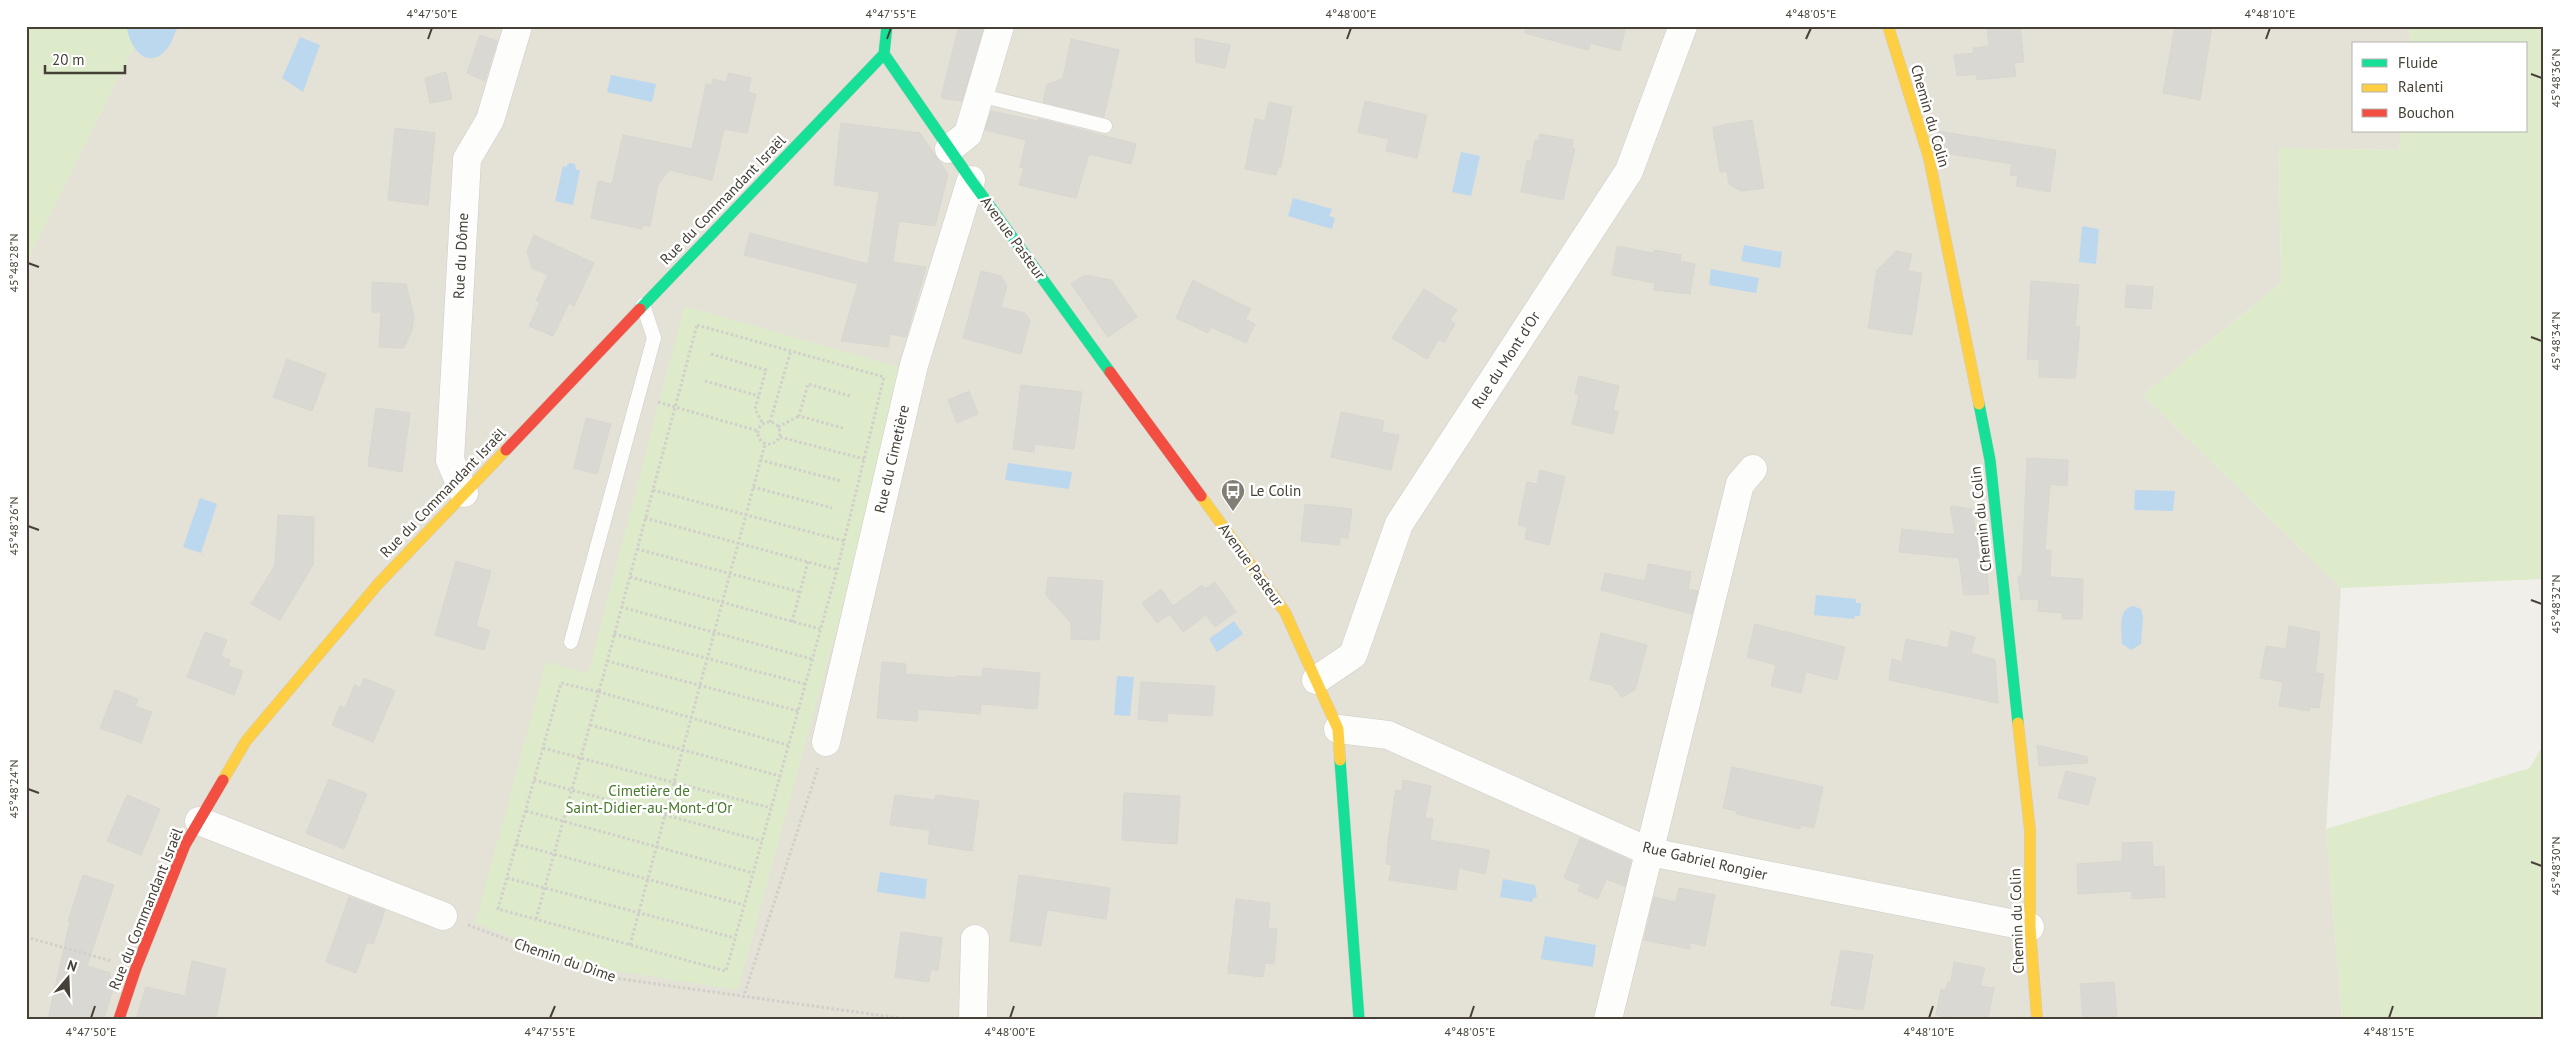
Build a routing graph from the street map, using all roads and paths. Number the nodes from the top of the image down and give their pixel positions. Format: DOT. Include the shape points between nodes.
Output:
graph roads {
  1 [pos="518,26"];
  2 [pos="887,26"];
  3 [pos="1000,26"];
  4 [pos="1683,26"];
  5 [pos="1888,26"];
  6 [pos="884,54"];
  7 [pos="979,96"];
  8 [pos="1105,126"];
  9 [pos="949,149"];
  10 [pos="971,180"];
  11 [pos="643,306"];
  12 [pos="791,350"];
  13 [pos="711,354"];
  14 [pos="705,381"];
  15 [pos="759,396"];
  16 [pos="850,396"];
  17 [pos="675,408"];
  18 [pos="799,416"];
  19 [pos="770,422"];
  20 [pos="763,424"];
  21 [pos="778,427"];
  22 [pos="843,428"];
  23 [pos="758,432"];
  24 [pos="780,437"];
  25 [pos="765,444"];
  26 [pos="760,460"];
  27 [pos="864,460"];
  28 [pos="1753,469"];
  29 [pos="841,482"];
  30 [pos="753,487"];
  31 [pos="653,490"];
  32 [pos="464,493"];
  33 [pos="832,508"];
  34 [pos="746,515"];
  35 [pos="645,518"];
  36 [pos="844,541"];
  37 [pos="738,544"];
  38 [pos="637,549"];
  39 [pos="808,562"];
  40 [pos="837,570"];
  41 [pos="730,574"];
  42 [pos="630,578"];
  43 [pos="800,592"];
  44 [pos="723,603"];
  45 [pos="621,607"];
  46 [pos="792,622"];
  47 [pos="820,629"];
  48 [pos="715,632"];
  49 [pos="614,634"];
  50 [pos="571,642"];
  51 [pos="708,658"];
  52 [pos="812,659"];
  53 [pos="607,662"];
  54 [pos="1316,680"];
  55 [pos="805,684"];
  56 [pos="701,686"];
  57 [pos="599,692"];
  58 [pos="798,711"];
  59 [pos="692,718"];
  60 [pos="590,725"];
  61 [pos="1338,729"];
  62 [pos="826,742"];
  63 [pos="788,745"];
  64 [pos="543,748"];
  65 [pos="684,750"];
  66 [pos="581,758"];
  67 [pos="780,776"];
  68 [pos="534,780"];
  69 [pos="675,783"];
  70 [pos="571,790"];
  71 [pos="771,808"];
  72 [pos="526,812"];
  73 [pos="666,815"];
  74 [pos="200,821"];
  75 [pos="563,821"];
  76 [pos="762,841"];
  77 [pos="516,844"];
  78 [pos="657,847"];
  79 [pos="1650,852"];
  80 [pos="554,854"];
  81 [pos="753,874"];
  82 [pos="507,878"];
  83 [pos="648,880"];
  84 [pos="544,888"];
  85 [pos="744,905"];
  86 [pos="640,913"];
  87 [pos="442,916"];
  88 [pos="536,919"];
  89 [pos="2030,927"];
  90 [pos="26,938"];
  91 [pos="735,938"];
  92 [pos="976,939"];
  93 [pos="630,945"];
  94 [pos="136,968"];
  95 [pos="743,998"];
  96 [pos="119,1019"];
  97 [pos="906,1019"];
  98 [pos="973,1019"];
  99 [pos="1359,1019"];
  100 [pos="1608,1019"];
  101 [pos="2038,1019"];
  1 -- 32 [label="street, Rue du Dôme" via="490,120 467,159 450,460"];
  2 -- 6 [label="street"];
  3 -- 7 [label="street"];
  4 -- 54 [label="street, Rue du Mont d'Or" via="1629,171 1399,524 1353,655"];
  5 -- 89 [label="street, Chemin du Colin" via="1929,158 1990,460 2030,830"];
  6 -- 9 [label="street, Avenue Pasteur"];
  6 -- 11 [label="street, Rue du Commandant Israël"];
  7 -- 8 [label="lane"];
  7 -- 9 [label="street" via="968,134"];
  9 -- 10 [label="street, Avenue Pasteur"];
  10 -- 54 [label="street, Avenue Pasteur" via="1285,612"];
  10 -- 62 [label="street, Rue du Cimetière" via="914,366"];
  11 -- 32 [label="street, Rue du Commandant Israël"];
  11 -- 50 [label="lane" via="654,338"];
  12 -- 17 [label="path" via="697,324"];
  12 -- 19 [label="path"];
  12 -- 27 [label="path" via="884,377"];
  13 -- 15 [label="path" via="766,370"];
  14 -- 15 [label="path"];
  15 -- 20 [label="path" via="755,409"];
  16 -- 18 [label="path" via="808,384"];
  17 -- 23 [label="path"];
  17 -- 31 [label="path"];
  18 -- 21 [label="path"];
  18 -- 22 [label="path"];
  19 -- 20 [label="path"];
  19 -- 21 [label="path"];
  20 -- 23 [label="path"];
  21 -- 24 [label="path"];
  23 -- 25 [label="path" via="759,439"];
  24 -- 25 [label="path" via="772,444"];
  24 -- 27 [label="path"];
  25 -- 26 [label="path"];
  26 -- 29 [label="path"];
  26 -- 30 [label="path"];
  27 -- 36 [label="path"];
  28 -- 79 [label="street" via="1740,484"];
  30 -- 33 [label="path"];
  30 -- 34 [label="path"];
  31 -- 34 [label="path"];
  31 -- 35 [label="path"];
  32 -- 74 [label="street, Rue du Commandant Israël" via="378,584 246,741"];
  34 -- 36 [label="path"];
  34 -- 37 [label="path"];
  35 -- 37 [label="path"];
  35 -- 38 [label="path"];
  36 -- 40 [label="path"];
  37 -- 39 [label="path"];
  37 -- 41 [label="path"];
  38 -- 41 [label="path"];
  38 -- 42 [label="path"];
  39 -- 40 [label="path"];
  39 -- 43 [label="path"];
  40 -- 47 [label="path"];
  41 -- 43 [label="path"];
  41 -- 44 [label="path"];
  42 -- 44 [label="path"];
  42 -- 45 [label="path"];
  43 -- 46 [label="path"];
  44 -- 46 [label="path"];
  44 -- 48 [label="path"];
  45 -- 48 [label="path"];
  45 -- 49 [label="path"];
  46 -- 47 [label="path"];
  47 -- 52 [label="path"];
  48 -- 51 [label="path"];
  48 -- 52 [label="path"];
  49 -- 51 [label="path"];
  49 -- 53 [label="path"];
  51 -- 55 [label="path"];
  51 -- 56 [label="path"];
  52 -- 55 [label="path"];
  53 -- 56 [label="path"];
  53 -- 57 [label="path"];
  54 -- 61 [label="street, Avenue Pasteur"];
  55 -- 58 [label="path"];
  56 -- 58 [label="path"];
  56 -- 59 [label="path"];
  57 -- 59 [label="path"];
  57 -- 60 [label="path"];
  57 -- 64 [label="path" via="562,683"];
  58 -- 63 [label="path"];
  59 -- 63 [label="path"];
  59 -- 65 [label="path"];
  60 -- 65 [label="path"];
  60 -- 66 [label="path"];
  61 -- 79 [label="street, Rue Gabriel Rongier" via="1388,735"];
  61 -- 99 [label="street, Avenue Pasteur"];
  62 -- 95 [label="path"];
  63 -- 67 [label="path"];
  64 -- 66 [label="path"];
  64 -- 68 [label="path"];
  65 -- 67 [label="path"];
  65 -- 69 [label="path"];
  66 -- 69 [label="path"];
  66 -- 70 [label="path"];
  67 -- 71 [label="path"];
  68 -- 70 [label="path"];
  68 -- 72 [label="path"];
  69 -- 71 [label="path"];
  69 -- 73 [label="path"];
  70 -- 73 [label="path"];
  70 -- 75 [label="path"];
  71 -- 76 [label="path"];
  72 -- 75 [label="path"];
  72 -- 77 [label="path"];
  73 -- 76 [label="path"];
  73 -- 78 [label="path"];
  74 -- 87 [label="street"];
  74 -- 94 [label="street, Rue du Commandant Israël" via="185,845"];
  75 -- 78 [label="path"];
  75 -- 80 [label="path"];
  76 -- 81 [label="path"];
  77 -- 80 [label="path"];
  77 -- 82 [label="path"];
  78 -- 81 [label="path"];
  78 -- 83 [label="path"];
  79 -- 89 [label="street, Rue Gabriel Rongier"];
  79 -- 100 [label="street"];
  80 -- 83 [label="path"];
  80 -- 84 [label="path"];
  81 -- 85 [label="path"];
  82 -- 84 [label="path"];
  82 -- 88 [label="path" via="498,909"];
  83 -- 85 [label="path"];
  83 -- 86 [label="path"];
  84 -- 86 [label="path"];
  84 -- 88 [label="path"];
  85 -- 91 [label="path"];
  86 -- 91 [label="path"];
  86 -- 93 [label="path"];
  87 -- 95 [label="path, Chemin du Dime" via="607,977"];
  88 -- 93 [label="path"];
  89 -- 101 [label="street, Chemin du Colin"];
  90 -- 94 [label="path"];
  91 -- 93 [label="path" via="726,971"];
  92 -- 98 [label="street"];
  94 -- 96 [label="street, Rue du Commandant Israël"];
  95 -- 97 [label="path, Chemin du Dime"];
}
